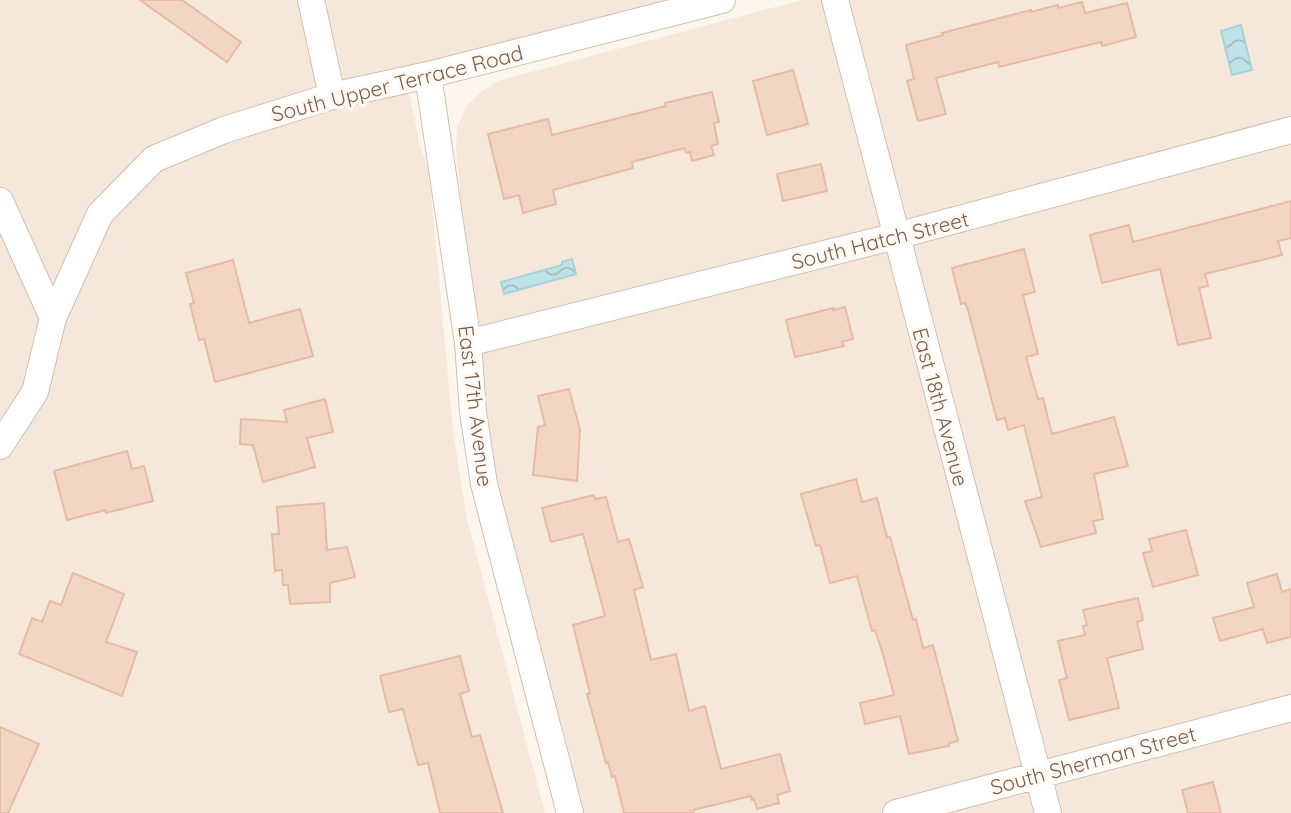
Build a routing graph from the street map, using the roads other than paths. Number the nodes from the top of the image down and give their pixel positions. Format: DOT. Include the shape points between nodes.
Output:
graph roads {
  1 [pos="311,0"];
  2 [pos="722,0"];
  3 [pos="835,0"];
  4 [pos="428,75"];
  5 [pos="332,96"];
  6 [pos="1291,130"];
  7 [pos="0,201"];
  8 [pos="896,236"];
  9 [pos="52,318"];
  10 [pos="468,343"];
  11 [pos="0,446"];
  12 [pos="1291,708"];
  13 [pos="1038,775"];
  14 [pos="570,813"];
  15 [pos="896,813"];
  16 [pos="1048,813"];
  1 -- 5 [label="street"];
  2 -- 4 [label="street, South Upper Terrace Road"];
  3 -- 8 [label="street, East 18th Avenue"];
  4 -- 5 [label="street, South Upper Terrace Road"];
  4 -- 10 [label="street, East 17th Avenue"];
  5 -- 9 [label="street, South Upper Terrace Road" via="224,130 154,159 100,214"];
  6 -- 8 [label="street, South Hatch Street"];
  7 -- 9 [label="street"];
  8 -- 10 [label="street, South Hatch Street"];
  8 -- 13 [label="street, East 18th Avenue"];
  9 -- 11 [label="street, South Upper Terrace Road" via="35,392"];
  10 -- 14 [label="street, East 17th Avenue" via="484,484"];
  12 -- 13 [label="street, South Sherman Street"];
  13 -- 15 [label="street, South Sherman Street"];
  13 -- 16 [label="street, East 18th Avenue"];
}
